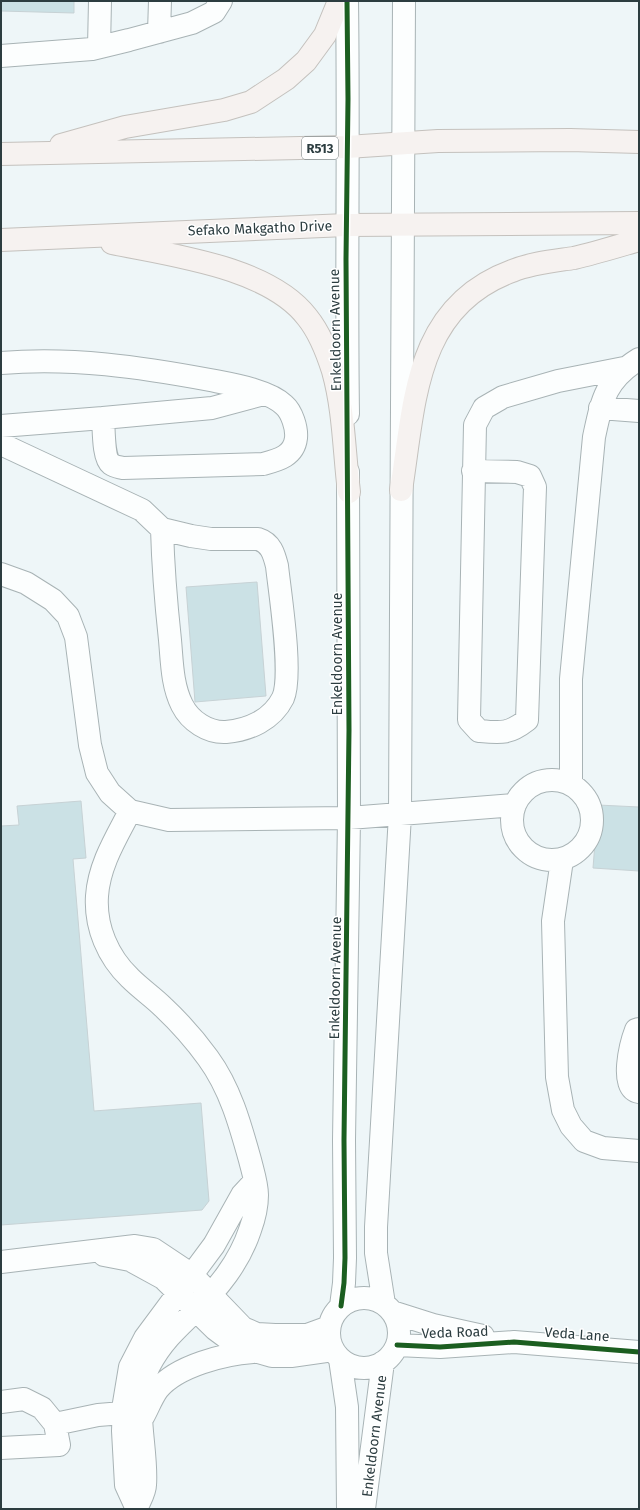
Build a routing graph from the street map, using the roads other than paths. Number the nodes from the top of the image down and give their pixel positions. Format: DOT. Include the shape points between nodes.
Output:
graph roads {
  1 [pos="100,1"];
  2 [pos="160,1"];
  3 [pos="222,1"];
  4 [pos="339,1"];
  5 [pos="347,1"];
  6 [pos="404,1"];
  7 [pos="158,32"];
  8 [pos="99,47"];
  9 [pos="1,56"];
  10 [pos="639,142"];
  11 [pos="402,143"];
  12 [pos="347,147"];
  13 [pos="37,152"];
  14 [pos="1,154"];
  15 [pos="402,223"];
  16 [pos="639,223"];
  17 [pos="346,225"];
  18 [pos="80,236"];
  19 [pos="1,240"];
  20 [pos="639,240"];
  21 [pos="1,363"];
  22 [pos="631,364"];
  23 [pos="264,394"];
  24 [pos="600,408"];
  25 [pos="639,411"];
  26 [pos="103,418"];
  27 [pos="1,426"];
  28 [pos="1,444"];
  29 [pos="114,467"];
  30 [pos="473,471"];
  31 [pos="401,490"];
  32 [pos="101,491"];
  33 [pos="349,492"];
  34 [pos="162,529"];
  35 [pos="1,574"];
  36 [pos="571,784"];
  37 [pos="515,805"];
  38 [pos="130,811"];
  39 [pos="400,815"];
  40 [pos="349,818"];
  41 [pos="562,860"];
  42 [pos="639,1029"];
  43 [pos="639,1092"];
  44 [pos="639,1151"];
  45 [pos="255,1181"];
  46 [pos="94,1252"];
  47 [pos="1,1262"];
  48 [pos="192,1275"];
  49 [pos="179,1293"];
  50 [pos="211,1294"];
  51 [pos="341,1306"];
  52 [pos="388,1308"];
  53 [pos="196,1310"];
  54 [pos="330,1327"];
  55 [pos="514,1342"];
  56 [pos="397,1345"];
  57 [pos="253,1352"];
  58 [pos="639,1352"];
  59 [pos="337,1354"];
  60 [pos="383,1362"];
  61 [pos="1,1402"];
  62 [pos="132,1416"];
  63 [pos="55,1424"];
  64 [pos="1,1448"];
  65 [pos="137,1508"];
  66 [pos="348,1509"];
  67 [pos="364,1509"];
  1 -- 8 [label="street"];
  2 -- 7 [label="street"];
  3 -- 7 [label="street" via="214,12 192,23"];
  4 -- 13 [label="main road" via="325,35 306,61 281,83 251,102 224,110 101,133"];
  5 -- 12 [label="street, Enkeldoorn Avenue"];
  6 -- 11 [label="street"];
  7 -- 8 [label="street"];
  8 -- 9 [label="street"];
  10 -- 11 [label="main road, R513" via="563,140"];
  11 -- 12 [label="main road, R513"];
  11 -- 15 [label="street"];
  12 -- 13 [label="main road, R513"];
  12 -- 17 [label="street, Enkeldoorn Avenue"];
  13 -- 14 [label="main road, R513"];
  15 -- 16 [label="main road, Sefako Makgatho Drive"];
  15 -- 17 [label="main road, Sefako Makgatho Drive"];
  15 -- 31 [label="street"];
  17 -- 18 [label="main road, Sefako Makgatho Drive"];
  17 -- 33 [label="street, Enkeldoorn Avenue"];
  18 -- 19 [label="main road, Sefako Makgatho Drive"];
  18 -- 33 [label="main road" via="205,263 239,273 268,286 299,307 322,341 333,372"];
  20 -- 31 [label="main road" via="514,270 487,282 453,309 443,321 426,357 417,390"];
  21 -- 23 [label="street" via="81,361 136,367 238,385"];
  22 -- 24 [label="street" via="610,385"];
  22 -- 30 [label="street" via="503,397 484,408 475,425"];
  23 -- 26 [label="street" via="212,408"];
  23 -- 29 [label="street" via="284,405 293,418 296,438 292,451 282,459 263,464"];
  24 -- 25 [label="street"];
  24 -- 36 [label="street" via="594,437 571,679"];
  26 -- 27 [label="street"];
  26 -- 29 [label="street" via="106,455"];
  28 -- 32 [label="street"];
  29 -- 32 [label="street"];
  30 -- 30 [label="street" via="469,720 479,731 514,730 527,720 535,487 530,476 517,472"];
  31 -- 39 [label="street"];
  32 -- 34 [label="street" via="142,510"];
  33 -- 40 [label="street, Enkeldoorn Avenue"];
  34 -- 34 [label="street" via="211,539 258,539 265,542 275,556 287,659 286,676 283,696 269,716 259,723 237,731 220,732 203,728 183,707 176,690 172,666"];
  35 -- 38 [label="street" via="26,583 48,597 68,616 76,637 90,745 97,773 110,793"];
  36 -- 37 [label="street" via="558,780 544,781 531,786 521,794"];
  36 -- 41 [label="street" via="582,792 590,804 592,832 585,845 575,854"];
  37 -- 39 [label="street"];
  37 -- 41 [label="street" via="513,830 526,852 549,861"];
  38 -- 40 [label="street" via="169,820"];
  38 -- 45 [label="street" via="106,858 97,897 98,922 108,951 129,978 163,1007 208,1058 228,1092"];
  39 -- 40 [label="street"];
  39 -- 52 [label="street" via="376,1227 376,1253"];
  40 -- 51 [label="street, Enkeldoorn Avenue" via="344,1140 345,1258"];
  41 -- 44 [label="street" via="553,921 556,1077 563,1110 571,1126 584,1142 603,1148"];
  42 -- 43 [label="street" via="632,1039 627,1079 630,1087"];
  45 -- 48 [label="street" via="242,1195 214,1245"];
  45 -- 50 [label="street" via="257,1195 254,1216 246,1241 227,1276"];
  46 -- 47 [label="street"];
  46 -- 48 [label="street" via="135,1246 153,1249"];
  46 -- 49 [label="street" via="130,1260 163,1278"];
  48 -- 49 [label="street"];
  48 -- 50 [label="street"];
  49 -- 53 [label="street"];
  49 -- 62 [label="street" via="145,1338 130,1367"];
  50 -- 53 [label="street"];
  50 -- 54 [label="street" via="242,1328 257,1334 307,1335"];
  51 -- 52 [label="street" via="362,1298 374,1300"];
  51 -- 54 [label="street"];
  52 -- 55 [label="street, Veda Road" via="433,1325"];
  52 -- 56 [label="street" via="399,1328"];
  53 -- 57 [label="street" via="238,1346"];
  53 -- 62 [label="street" via="163,1342 147,1368"];
  54 -- 59 [label="street" via="329,1339"];
  55 -- 56 [label="street, Veda Road" via="440,1347"];
  55 -- 58 [label="street, Veda Lane"];
  56 -- 60 [label="street"];
  57 -- 59 [label="street" via="272,1356"];
  57 -- 62 [label="street" via="223,1356 174,1376"];
  59 -- 60 [label="street" via="350,1365 361,1368 373,1367"];
  59 -- 66 [label="street, Enkeldoorn Avenue" via="347,1407"];
  60 -- 67 [label="street, Enkeldoorn Avenue"];
  61 -- 63 [label="street" via="24,1399 42,1408"];
  62 -- 63 [label="street" via="98,1415"];
  62 -- 65 [label="street" via="145,1486"];
  63 -- 64 [label="street" via="59,1445"];
}
